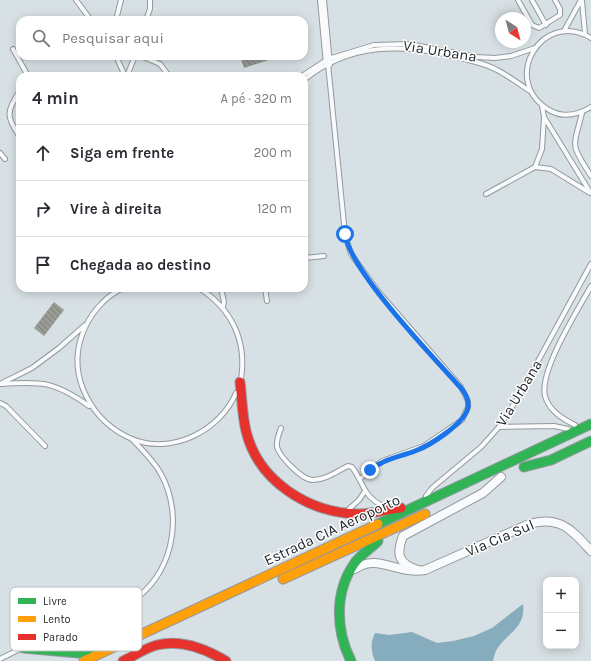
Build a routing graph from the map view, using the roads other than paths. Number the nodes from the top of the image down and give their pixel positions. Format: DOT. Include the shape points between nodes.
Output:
graph roads {
  1 [pos="76,0"];
  2 [pos="121,0"];
  3 [pos="150,0"];
  4 [pos="322,0"];
  5 [pos="518,0"];
  6 [pos="532,0"];
  7 [pos="555,0"];
  8 [pos="582,0"];
  9 [pos="88,16"];
  10 [pos="117,16"];
  11 [pos="147,16"];
  12 [pos="546,25"];
  13 [pos="564,31"];
  14 [pos="585,34"];
  15 [pos="591,38"];
  16 [pos="535,48"];
  17 [pos="14,49"];
  18 [pos="16,53"];
  19 [pos="495,58"];
  20 [pos="20,60"];
  21 [pos="118,60"];
  22 [pos="134,60"];
  23 [pos="150,60"];
  24 [pos="328,61"];
  25 [pos="493,68"];
  26 [pos="26,72"];
  27 [pos="124,72"];
  28 [pos="128,72"];
  29 [pos="166,72"];
  30 [pos="308,73"];
  31 [pos="308,77"];
  32 [pos="530,91"];
  33 [pos="16,97"];
  34 [pos="542,106"];
  35 [pos="591,107"];
  36 [pos="582,112"];
  37 [pos="544,117"];
  38 [pos="16,129"];
  39 [pos="0,153"];
  40 [pos="5,159"];
  41 [pos="535,167"];
  42 [pos="591,176"];
  43 [pos="486,194"];
  44 [pos="591,194"];
  45 [pos="324,256"];
  46 [pos="308,258"];
  47 [pos="591,264"];
  48 [pos="591,286"];
  49 [pos="115,292"];
  50 [pos="206,292"];
  51 [pos="222,292"];
  52 [pos="266,292"];
  53 [pos="267,300"];
  54 [pos="223,307"];
  55 [pos="86,325"];
  56 [pos="240,382"];
  57 [pos="0,384"];
  58 [pos="0,403"];
  59 [pos="91,407"];
  60 [pos="591,418"];
  61 [pos="591,424"];
  62 [pos="499,427"];
  63 [pos="572,427"];
  64 [pos="281,428"];
  65 [pos="591,435"];
  66 [pos="132,439"];
  67 [pos="591,441"];
  68 [pos="553,442"];
  69 [pos="45,446"];
  70 [pos="524,467"];
  71 [pos="501,477"];
  72 [pos="361,478"];
  73 [pos="365,491"];
  74 [pos="424,503"];
  75 [pos="414,508"];
  76 [pos="389,509"];
  77 [pos="344,512"];
  78 [pos="390,530"];
  79 [pos="591,551"];
  80 [pos="424,570"];
  81 [pos="348,574"];
  82 [pos="142,592"];
  83 [pos="209,613"];
  84 [pos="169,621"];
  85 [pos="142,628"];
  86 [pos="169,632"];
  87 [pos="142,634"];
  88 [pos="142,647"];
  89 [pos="17,651"];
  90 [pos="70,651"];
  91 [pos="87,651"];
  92 [pos="105,651"];
  93 [pos="134,651"];
  94 [pos="141,651"];
  95 [pos="142,651"];
  96 [pos="0,659"];
  97 [pos="119,659"];
  98 [pos="84,661"];
  99 [pos="226,661"];
  100 [pos="351,661"];
  1 -- 9 [label="lane"];
  2 -- 10 [label="lane"];
  3 -- 11 [label="lane"];
  4 -- 24 [label="street"];
  5 -- 12 [label="lane" via="532,25 539,28"];
  6 -- 12 [label="lane"];
  7 -- 12 [label="lane" via="560,15"];
  8 -- 13 [label="lane"];
  8 -- 14 [label="lane"];
  13 -- 14 [label="lane"];
  13 -- 16 [label="lane" via="548,36"];
  14 -- 15 [label="lane"];
  16 -- 19 [label="lane, Via Urbana" via="512,56"];
  16 -- 32 [label="lane" via="526,73"];
  17 -- 18 [label="lane"];
  19 -- 24 [label="lane, Via Urbana" via="473,57 421,45 388,44 356,50"];
  19 -- 25 [label="lane"];
  20 -- 26 [label="lane"];
  21 -- 27 [label="lane"];
  22 -- 28 [label="lane"];
  23 -- 29 [label="lane" via="160,64"];
  24 -- 25 [label="lane, Via Urbana" via="368,50 405,48 448,55"];
  24 -- 30 [label="lane, Via Urbana"];
  24 -- 31 [label="lane, Via Urbana"];
  24 -- 72 [label="lane" via="348,248 391,308 461,388 468,400 468,407 462,420 436,439 416,450 382,461"];
  25 -- 32 [label="lane, Via Urbana"];
  32 -- 34 [label="lane"];
  33 -- 38 [label="lane" via="10,105 9,116"];
  34 -- 36 [label="lane" via="568,115"];
  34 -- 37 [label="lane"];
  35 -- 36 [label="lane"];
  36 -- 42 [label="lane" via="574,146"];
  37 -- 41 [label="lane" via="542,149"];
  37 -- 44 [label="lane"];
  39 -- 40 [label="lane"];
  41 -- 43 [label="lane"];
  41 -- 44 [label="lane" via="551,168"];
  45 -- 46 [label="lane"];
  47 -- 62 [label="lane, Via Urbana" via="519,396"];
  48 -- 63 [label="lane" via="554,355 545,382 546,398 552,409"];
  49 -- 55 [label="lane" via="98,306"];
  50 -- 54 [label="lane"];
  51 -- 54 [label="lane"];
  52 -- 53 [label="lane"];
  54 -- 56 [label="lane" via="232,320 240,340 243,366"];
  55 -- 57 [label="lane" via="32,368"];
  55 -- 59 [label="lane" via="80,341 78,369 83,392"];
  56 -- 66 [label="lane" via="220,418 198,434 159,444"];
  56 -- 77 [label="highway" via="243,418 259,464 274,481 296,497"];
  57 -- 59 [label="lane" via="32,382 56,386"];
  58 -- 69 [label="lane"];
  59 -- 66 [label="lane" via="110,425"];
  60 -- 63 [label="highway"];
  61 -- 68 [label="highway, Estrada CIA Aeroporto"];
  62 -- 63 [label="lane"];
  62 -- 74 [label="lane, Via Urbana" via="481,447 432,488"];
  63 -- 68 [label="highway"];
  64 -- 72 [label="lane" via="278,447 282,455 304,478 319,479 348,466"];
  65 -- 70 [label="highway, Estrada CIA Aeroporto"];
  66 -- 82 [label="lane" via="161,475 170,502 172,536 162,570"];
  67 -- 70 [label="highway" via="552,460"];
  68 -- 74 [label="highway, Estrada CIA Aeroporto"];
  70 -- 71 [label="highway, Estrada CIA Aeroporto"];
  71 -- 78 [label="highway, Estrada CIA Aeroporto"];
  71 -- 80 [label="street" via="483,493 403,536 399,546 401,560 412,568"];
  72 -- 73 [label="lane"];
  73 -- 76 [label="lane" via="372,500"];
  73 -- 77 [label="lane" via="359,500"];
  74 -- 75 [label="highway, Estrada CIA Aeroporto"];
  75 -- 76 [label="highway"];
  75 -- 84 [label="highway, Estrada CIA Aeroporto"];
  76 -- 77 [label="highway" via="361,514"];
  78 -- 81 [label="highway" via="358,560"];
  78 -- 83 [label="highway, Estrada CIA Aeroporto"];
  79 -- 80 [label="street, Via Cia Sul" via="564,525 554,521 538,521"];
  80 -- 81 [label="street, Via Cia Sul" via="409,572 370,562"];
  81 -- 100 [label="highway" via="340,604 339,626 342,644"];
  84 -- 85 [label="highway"];
  84 -- 87 [label="highway, Estrada CIA Aeroporto"];
  86 -- 88 [label="highway"];
  89 -- 96 [label="lane"];
  90 -- 91 [label="highway"];
  92 -- 98 [label="highway, Estrada CIA Aeroporto"];
  93 -- 97 [label="highway"];
  94 -- 97 [label="highway"];
  95 -- 99 [label="highway" via="157,645 174,644 209,652"];
}
